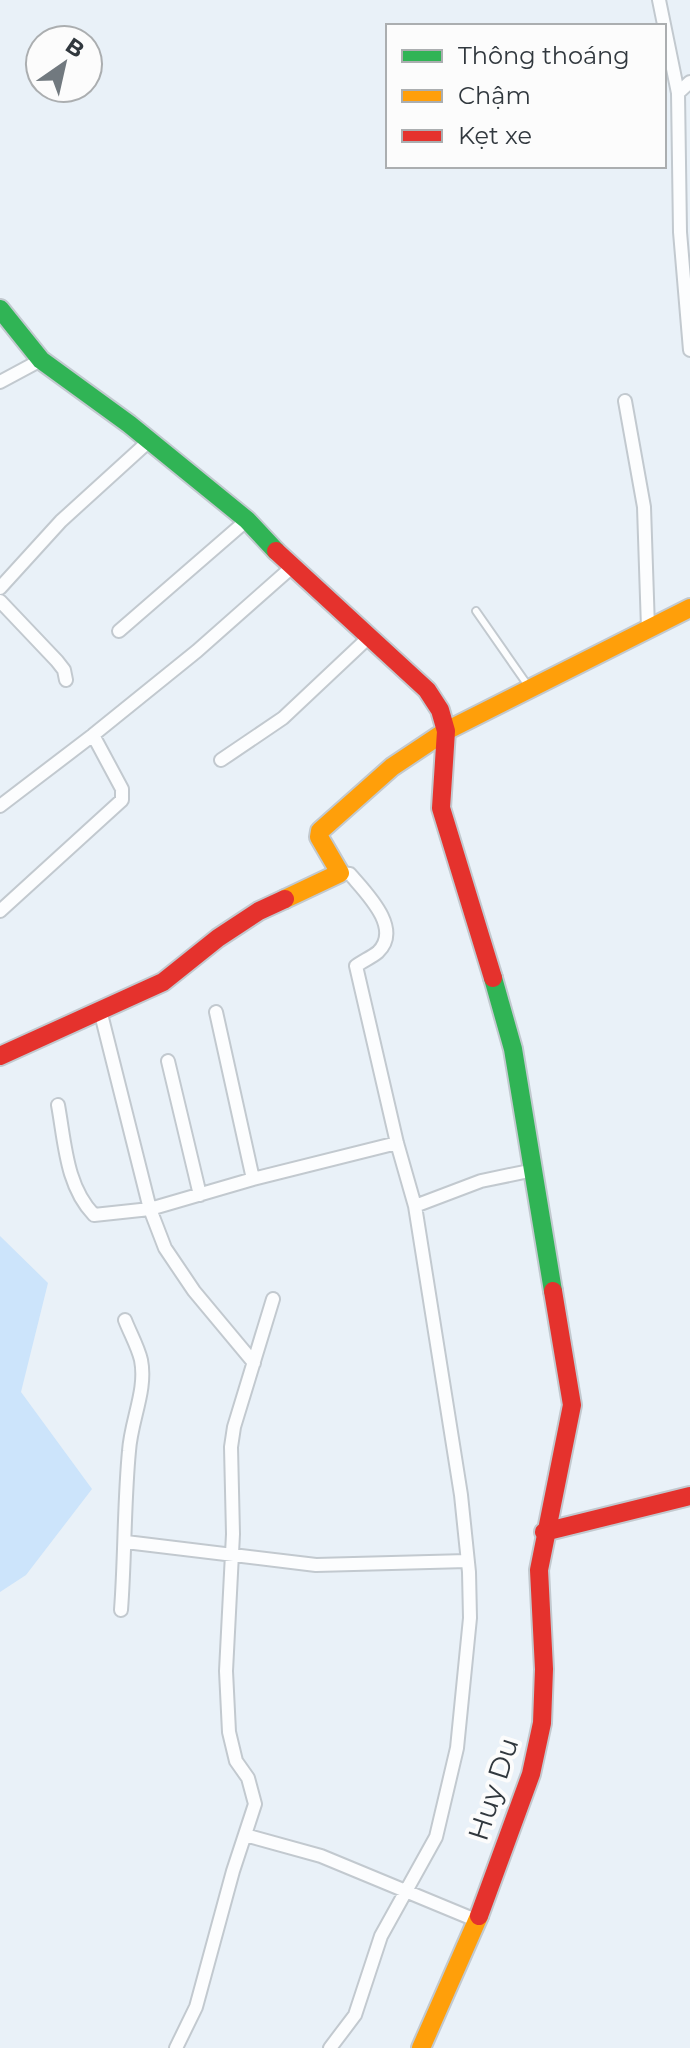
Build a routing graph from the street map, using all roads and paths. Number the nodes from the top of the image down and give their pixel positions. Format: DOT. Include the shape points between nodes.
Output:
graph roads {
  1 [pos="659,0"];
  2 [pos="664,24"];
  3 [pos="666,34"];
  4 [pos="690,82"];
  5 [pos="678,93"];
  6 [pos="688,303"];
  7 [pos="0,309"];
  8 [pos="690,350"];
  9 [pos="41,360"];
  10 [pos="0,382"];
  11 [pos="625,401"];
  12 [pos="149,441"];
  13 [pos="247,520"];
  14 [pos="292,567"];
  15 [pos="0,588"];
  16 [pos="0,601"];
  17 [pos="690,608"];
  18 [pos="476,611"];
  19 [pos="648,628"];
  20 [pos="119,631"];
  21 [pos="368,638"];
  22 [pos="66,680"];
  23 [pos="530,689"];
  24 [pos="446,731"];
  25 [pos="93,735"];
  26 [pos="221,760"];
  27 [pos="0,806"];
  28 [pos="340,873"];
  29 [pos="0,911"];
  30 [pos="100,1010"];
  31 [pos="216,1012"];
  32 [pos="0,1056"];
  33 [pos="168,1061"];
  34 [pos="58,1105"];
  35 [pos="397,1143"];
  36 [pos="534,1170"];
  37 [pos="253,1179"];
  38 [pos="200,1195"];
  39 [pos="415,1206"];
  40 [pos="150,1209"];
  41 [pos="273,1299"];
  42 [pos="125,1320"];
  43 [pos="254,1363"];
  44 [pos="690,1496"];
  45 [pos="544,1532"];
  46 [pos="126,1542"];
  47 [pos="231,1556"];
  48 [pos="467,1561"];
  49 [pos="121,1610"];
  50 [pos="245,1835"];
  51 [pos="407,1892"];
  52 [pos="478,1921"];
  53 [pos="176,2048"];
  54 [pos="330,2048"];
  55 [pos="421,2048"];
  1 -- 2 [label="street"];
  3 -- 5 [label="street"];
  4 -- 5 [label="street"];
  5 -- 6 [label="street"];
  6 -- 8 [label="street"];
  7 -- 9 [label="street"];
  9 -- 10 [label="street"];
  9 -- 12 [label="street"];
  11 -- 19 [label="street" via="644,507"];
  12 -- 13 [label="street"];
  12 -- 15 [label="street" via="61,521"];
  13 -- 14 [label="street"];
  13 -- 20 [label="street"];
  14 -- 21 [label="street"];
  14 -- 25 [label="street"];
  16 -- 22 [label="street" via="57,661"];
  17 -- 19 [label="street"];
  18 -- 23 [label="lane"];
  19 -- 23 [label="street"];
  21 -- 24 [label="street" via="427,690"];
  21 -- 26 [label="street" via="283,718"];
  23 -- 24 [label="street"];
  24 -- 28 [label="street" via="392,767 320,831"];
  24 -- 36 [label="street, Huy Du" via="441,808 504,1012"];
  25 -- 27 [label="street"];
  25 -- 29 [label="street" via="122,789 122,800"];
  28 -- 30 [label="street" via="259,911 176,974"];
  28 -- 35 [label="street" via="350,874 384,920 379,951 356,966"];
  30 -- 32 [label="street"];
  30 -- 40 [label="street"];
  31 -- 37 [label="street"];
  33 -- 38 [label="street"];
  34 -- 40 [label="street" via="81,1202 94,1215"];
  35 -- 37 [label="street"];
  35 -- 39 [label="street"];
  36 -- 39 [label="street" via="481,1181"];
  36 -- 45 [label="street, Huy Du" via="572,1405"];
  37 -- 38 [label="street"];
  38 -- 40 [label="street"];
  39 -- 48 [label="street"];
  40 -- 43 [label="street" via="179,1271"];
  41 -- 43 [label="street"];
  42 -- 46 [label="street" via="141,1359 142,1377 129,1451"];
  43 -- 47 [label="street" via="234,1427"];
  44 -- 45 [label="street"];
  45 -- 52 [label="street, Huy Du" via="537,1588 543,1678 538,1747"];
  46 -- 47 [label="street"];
  46 -- 49 [label="street"];
  47 -- 48 [label="street" via="316,1565"];
  47 -- 50 [label="street" via="229,1732 255,1804"];
  48 -- 51 [label="street" via="470,1618 457,1748 436,1837"];
  50 -- 51 [label="street" via="321,1856"];
  50 -- 53 [label="street" via="196,2007"];
  51 -- 52 [label="street"];
  51 -- 54 [label="street" via="381,1936 355,2015"];
  52 -- 55 [label="street, Huy Du"];
}
